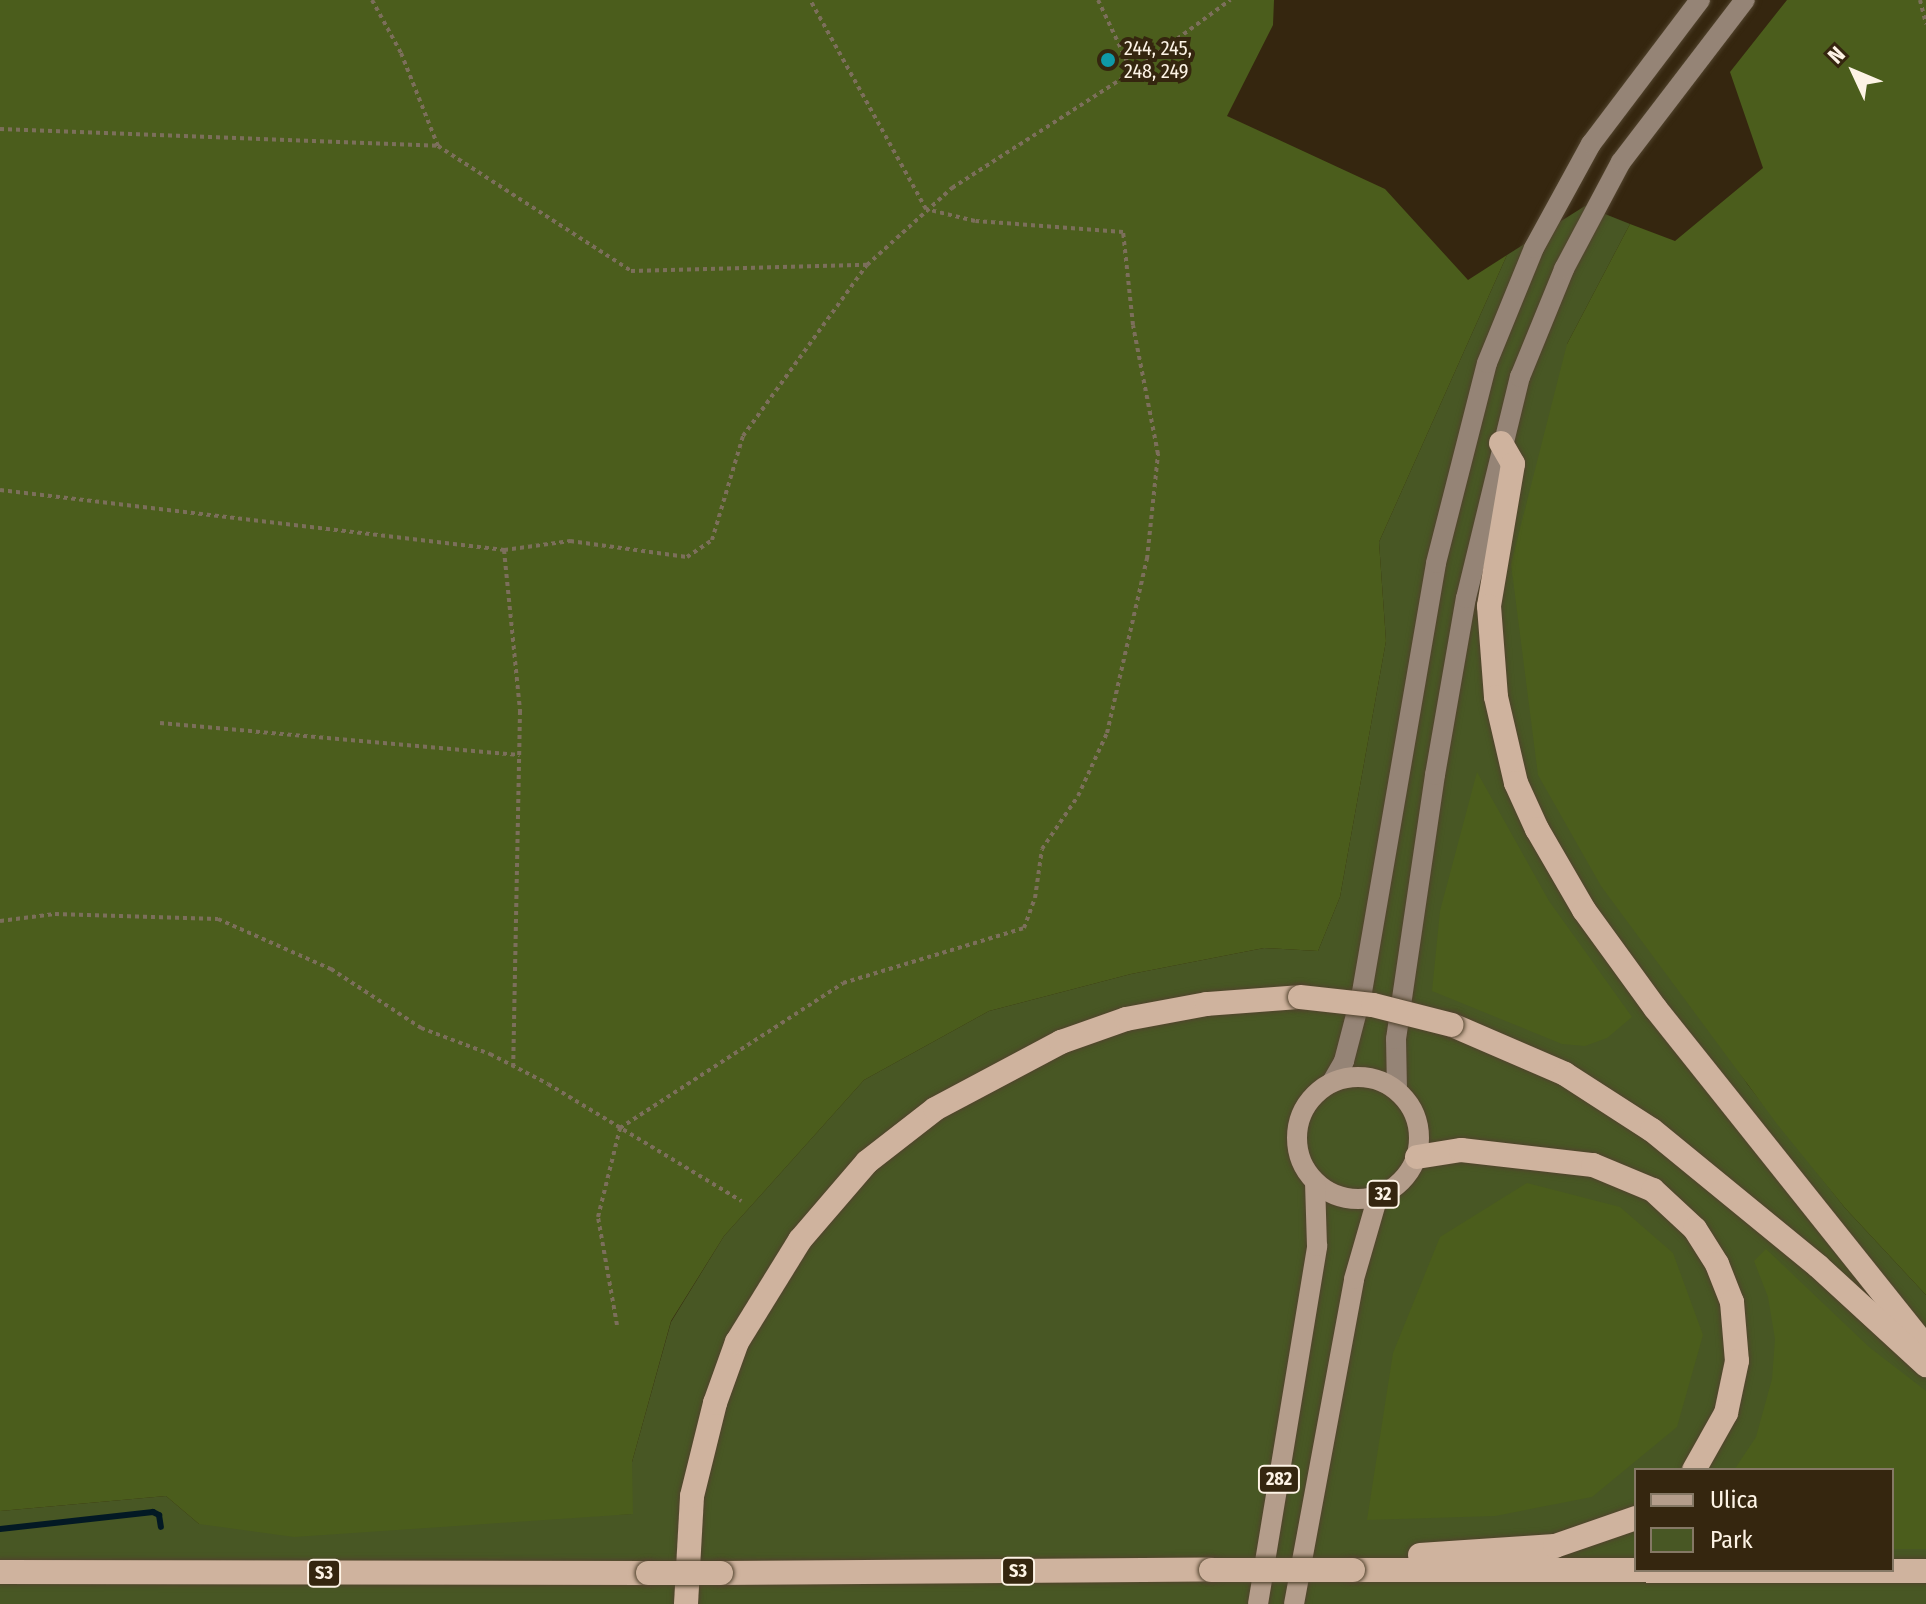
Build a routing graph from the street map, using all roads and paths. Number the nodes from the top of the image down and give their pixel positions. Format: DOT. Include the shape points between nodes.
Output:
graph roads {
  1 [pos="372,0"];
  2 [pos="810,0"];
  3 [pos="1098,0"];
  4 [pos="1230,0"];
  5 [pos="1700,0"];
  6 [pos="1745,0"];
  7 [pos="1920,0"];
  8 [pos="1926,24"];
  9 [pos="1132,72"];
  10 [pos="0,129"];
  11 [pos="438,146"];
  12 [pos="926,209"];
  13 [pos="867,265"];
  14 [pos="1501,443"];
  15 [pos="0,490"];
  16 [pos="504,550"];
  17 [pos="160,723"];
  18 [pos="520,755"];
  19 [pos="0,921"];
  20 [pos="513,1066"];
  21 [pos="1332,1082"];
  22 [pos="1397,1090"];
  23 [pos="620,1128"];
  24 [pos="1417,1157"];
  25 [pos="1315,1182"];
  26 [pos="1378,1196"];
  27 [pos="741,1201"];
  28 [pos="617,1325"];
  29 [pos="1926,1347"];
  30 [pos="1926,1365"];
  31 [pos="1695,1468"];
  32 [pos="1634,1519"];
  33 [pos="1353,1570"];
  34 [pos="1634,1570"];
  35 [pos="1894,1571"];
  36 [pos="1926,1571"];
  37 [pos="0,1572"];
  38 [pos="686,1604"];
  39 [pos="1258,1604"];
  40 [pos="1294,1604"];
  1 -- 11 [label="path" via="401,53"];
  2 -- 12 [label="path"];
  3 -- 9 [label="path"];
  4 -- 9 [label="path"];
  5 -- 21 [label="main road" via="1591,144 1534,248 1487,363 1436,563 1362,992 1344,1061"];
  6 -- 14 [label="main road" via="1621,162 1542,321"];
  7 -- 8 [label="path"];
  9 -- 12 [label="path"];
  10 -- 11 [label="path"];
  11 -- 13 [label="path" via="631,271"];
  12 -- 13 [label="path"];
  12 -- 23 [label="path" via="975,221 1123,232 1133,325 1158,454 1147,559 1107,733 1078,796 1042,849 1035,898 1024,928 843,983"];
  13 -- 16 [label="path" via="743,436 712,540 687,557 570,541"];
  14 -- 22 [label="main road" via="1466,598 1428,820 1396,1039"];
  14 -- 29 [label="highway" via="1513,464 1489,606 1496,697 1516,783 1537,829 1584,910 1656,1009"];
  15 -- 16 [label="path"];
  16 -- 18 [label="path"];
  17 -- 18 [label="path"];
  18 -- 20 [label="path"];
  19 -- 20 [label="path" via="55,914 218,919 331,969 421,1028"];
  20 -- 23 [label="path"];
  21 -- 22 [label="main road" via="1359,1076"];
  21 -- 25 [label="main road" via="1309,1101 1297,1128 1299,1157"];
  22 -- 24 [label="main road, 32" via="1417,1121"];
  23 -- 27 [label="path"];
  23 -- 28 [label="path" via="598,1217"];
  24 -- 26 [label="main road, 32" via="1408,1174"];
  24 -- 31 [label="highway" via="1461,1150 1593,1165 1653,1190 1695,1229 1732,1302 1737,1361 1726,1413"];
  25 -- 26 [label="main road, 32" via="1338,1197"];
  25 -- 39 [label="main road, 282" via="1317,1246"];
  26 -- 40 [label="main road, 32" via="1365,1226 1351,1293"];
  30 -- 38 [label="highway, bridge" via="1818,1266 1642,1123 1565,1074 1452,1025 1373,1005 1300,997 1207,1004 1126,1019 1061,1042 935,1109 867,1162 800,1240 737,1342 715,1403 692,1496"];
  32 -- 33 [label="highway" via="1555,1546 1389,1556"];
  33 -- 34 [label="highway, S3"];
  33 -- 37 [label="highway, S3, bridge"];
  35 -- 36 [label="highway, S3"];
}
